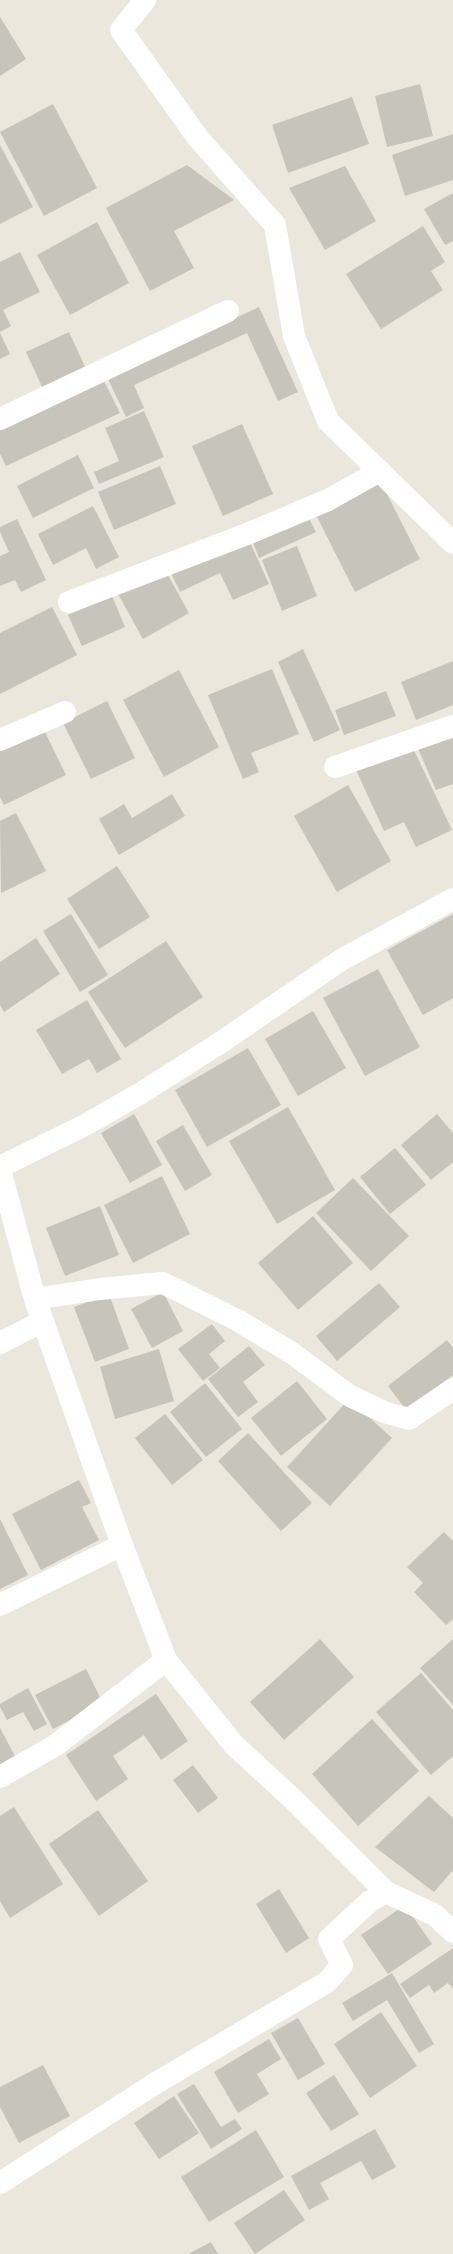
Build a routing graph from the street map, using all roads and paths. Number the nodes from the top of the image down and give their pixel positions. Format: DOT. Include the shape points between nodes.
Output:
graph roads {
  1 [pos="145,0"];
  2 [pos="228,311"];
  3 [pos="0,419"];
  4 [pos="380,471"];
  5 [pos="453,543"];
  6 [pos="69,602"];
  7 [pos="66,712"];
  8 [pos="453,726"];
  9 [pos="0,740"];
  10 [pos="335,767"];
  11 [pos="453,899"];
  12 [pos="0,1167"];
  13 [pos="0,1170"];
  14 [pos="35,1299"];
  15 [pos="43,1321"];
  16 [pos="0,1342"];
  17 [pos="453,1389"];
  18 [pos="122,1545"];
  19 [pos="0,1605"];
  20 [pos="166,1660"];
  21 [pos="0,1777"];
  22 [pos="386,1892"];
  23 [pos="453,1932"];
  24 [pos="0,2183"];
  1 -- 4 [label="street" via="122,30 198,138 275,225 294,336 328,421"];
  2 -- 3 [label="street"];
  4 -- 5 [label="street"];
  4 -- 6 [label="street" via="328,500"];
  7 -- 9 [label="street"];
  8 -- 10 [label="street"];
  11 -- 12 [label="street" via="341,960 220,1043 141,1093 86,1125"];
  13 -- 14 [label="street"];
  14 -- 15 [label="street"];
  14 -- 17 [label="street" via="163,1283 237,1320 292,1353 350,1396 384,1412 409,1420"];
  15 -- 16 [label="street"];
  15 -- 18 [label="street"];
  18 -- 19 [label="street"];
  18 -- 20 [label="street"];
  20 -- 21 [label="street" via="56,1745"];
  20 -- 22 [label="street" via="234,1745 296,1802"];
  22 -- 23 [label="street" via="435,1915"];
  22 -- 24 [label="street" via="370,1901 329,1939 342,1965 327,1982 156,2083"];
}
